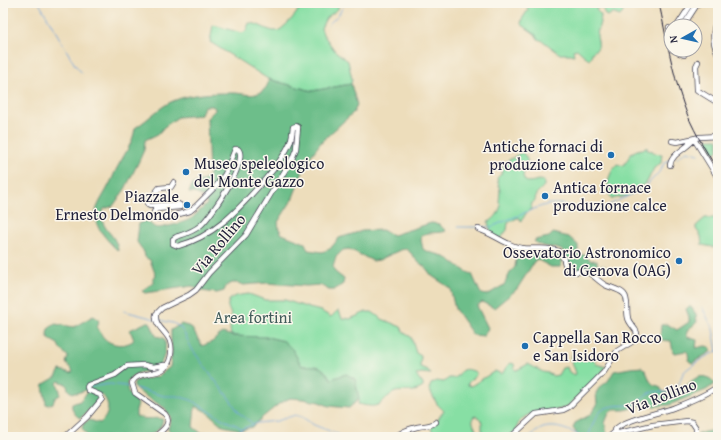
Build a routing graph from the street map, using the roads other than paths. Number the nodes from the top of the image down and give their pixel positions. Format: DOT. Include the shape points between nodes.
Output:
graph roads {
  1 [pos="693,3"];
  2 [pos="698,3"];
  3 [pos="718,12"];
  4 [pos="683,18"];
  5 [pos="688,18"];
  6 [pos="718,54"];
  7 [pos="698,62"];
  8 [pos="718,103"];
  9 [pos="718,136"];
  10 [pos="694,139"];
  11 [pos="672,141"];
  12 [pos="670,165"];
  13 [pos="718,178"];
  14 [pos="174,182"];
  15 [pos="478,229"];
  16 [pos="167,366"];
  17 [pos="718,386"];
  18 [pos="436,422"];
  19 [pos="616,431"];
  20 [pos="65,437"];
  21 [pos="154,437"];
  22 [pos="396,437"];
  23 [pos="511,437"];
  24 [pos="609,437"];
  25 [pos="692,437"];
  1 -- 4 [label="street"];
  2 -- 5 [label="street"];
  3 -- 6 [label="street" via="713,36"];
  7 -- 8 [label="street" via="697,88 699,92"];
  9 -- 10 [label="street"];
  10 -- 11 [label="street"];
  10 -- 12 [label="street" via="672,158"];
  10 -- 13 [label="street"];
  14 -- 16 [label="street, Via Rollino" via="171,187 159,188 147,203 150,206 180,206 156,209 155,218 190,211 225,174 235,149 240,150 238,167 216,207 198,228 174,239 173,244 178,246 206,234 235,213 282,159 293,128 298,127 296,149 292,159 246,235 196,290 162,308 156,314 156,321 170,342"];
  15 -- 23 [label="street" via="519,248 560,252 569,271 586,272 605,285 620,291 626,300 627,317 637,333 635,340 617,351 604,372 569,407 534,415"];
  16 -- 20 [label="street" via="127,366 114,375 88,385 88,390 100,395 102,399"];
  16 -- 21 [label="street" via="157,372 141,375 132,383 135,393 168,418 166,427"];
  17 -- 19 [label="street, Via Rollino" via="672,408 619,425"];
  18 -- 22 [label="street" via="429,426 406,430"];
  19 -- 24 [label="street, Via Rollino"];
  19 -- 25 [label="street, Via Rollino" via="619,433 653,425 692,422 696,428"];
}
